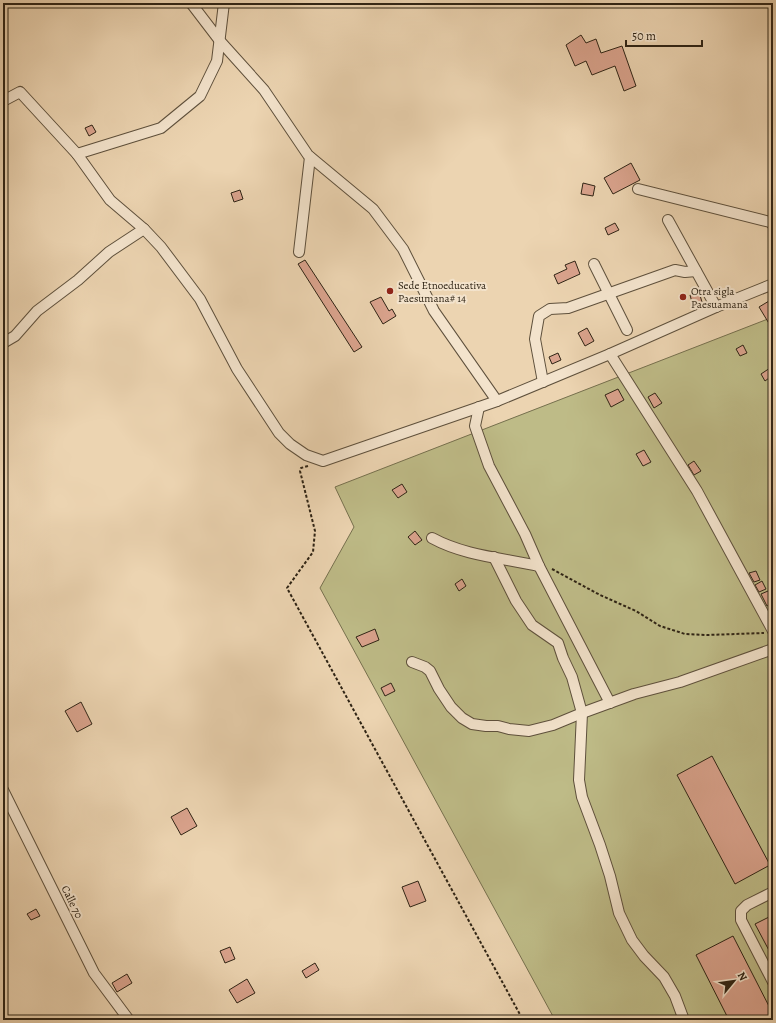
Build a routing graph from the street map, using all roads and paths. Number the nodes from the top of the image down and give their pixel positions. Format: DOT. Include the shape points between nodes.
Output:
graph roads {
  1 [pos="191,3"];
  2 [pos="224,3"];
  3 [pos="220,41"];
  4 [pos="3,101"];
  5 [pos="77,154"];
  6 [pos="310,157"];
  7 [pos="638,189"];
  8 [pos="668,220"];
  9 [pos="773,225"];
  10 [pos="144,229"];
  11 [pos="299,252"];
  12 [pos="594,264"];
  13 [pos="696,271"];
  14 [pos="773,284"];
  15 [pos="609,294"];
  16 [pos="716,307"];
  17 [pos="627,330"];
  18 [pos="3,343"];
  19 [pos="610,354"];
  20 [pos="543,382"];
  21 [pos="497,401"];
  22 [pos="479,407"];
  23 [pos="323,461"];
  24 [pos="432,538"];
  25 [pos="494,557"];
  26 [pos="539,566"];
  27 [pos="770,632"];
  28 [pos="773,649"];
  29 [pos="412,662"];
  30 [pos="610,703"];
  31 [pos="582,713"];
  32 [pos="3,790"];
  33 [pos="773,892"];
  34 [pos="773,982"];
  35 [pos="129,1020"];
  36 [pos="524,1020"];
  37 [pos="684,1020"];
  1 -- 3 [label="street"];
  2 -- 3 [label="street"];
  3 -- 5 [label="street" via="217,61 200,96 161,128"];
  3 -- 6 [label="street" via="264,90"];
  4 -- 5 [label="street" via="20,92"];
  5 -- 10 [label="street" via="110,200"];
  6 -- 11 [label="street"];
  6 -- 21 [label="street" via="372,209 403,249 434,311"];
  7 -- 9 [label="street" via="770,222"];
  8 -- 13 [label="street"];
  10 -- 18 [label="street" via="109,252 78,280 37,311 15,336"];
  10 -- 23 [label="street" via="162,247 200,299 237,369 279,432 306,456"];
  12 -- 15 [label="street"];
  13 -- 15 [label="street" via="675,270"];
  13 -- 16 [label="street"];
  14 -- 16 [label="street"];
  15 -- 17 [label="street"];
  15 -- 20 [label="street" via="568,308 550,309 539,316 535,339"];
  16 -- 19 [label="street"];
  19 -- 20 [label="street"];
  19 -- 27 [label="street" via="697,491"];
  20 -- 21 [label="street"];
  21 -- 22 [label="street"];
  22 -- 23 [label="street"];
  22 -- 26 [label="street" via="475,426 489,466"];
  23 -- 36 [label="path" via="301,468 300,471 315,531 313,552 286,588"];
  24 -- 25 [label="street" via="474,554"];
  25 -- 26 [label="street"];
  25 -- 31 [label="street" via="516,601 532,625 558,643 572,677"];
  26 -- 27 [label="path" via="550,568 636,611 660,626 685,634"];
  26 -- 30 [label="street"];
  28 -- 30 [label="street" via="680,682"];
  29 -- 31 [label="street" via="430,671 452,707 472,724 529,731 553,725"];
  30 -- 31 [label="street"];
  31 -- 37 [label="street" via="579,780 582,797 610,876 619,913 632,940 664,978 675,996"];
  32 -- 35 [label="street, Calle 70" via="94,973"];
  33 -- 34 [label="street" via="747,905 741,911 741,920"];
}
